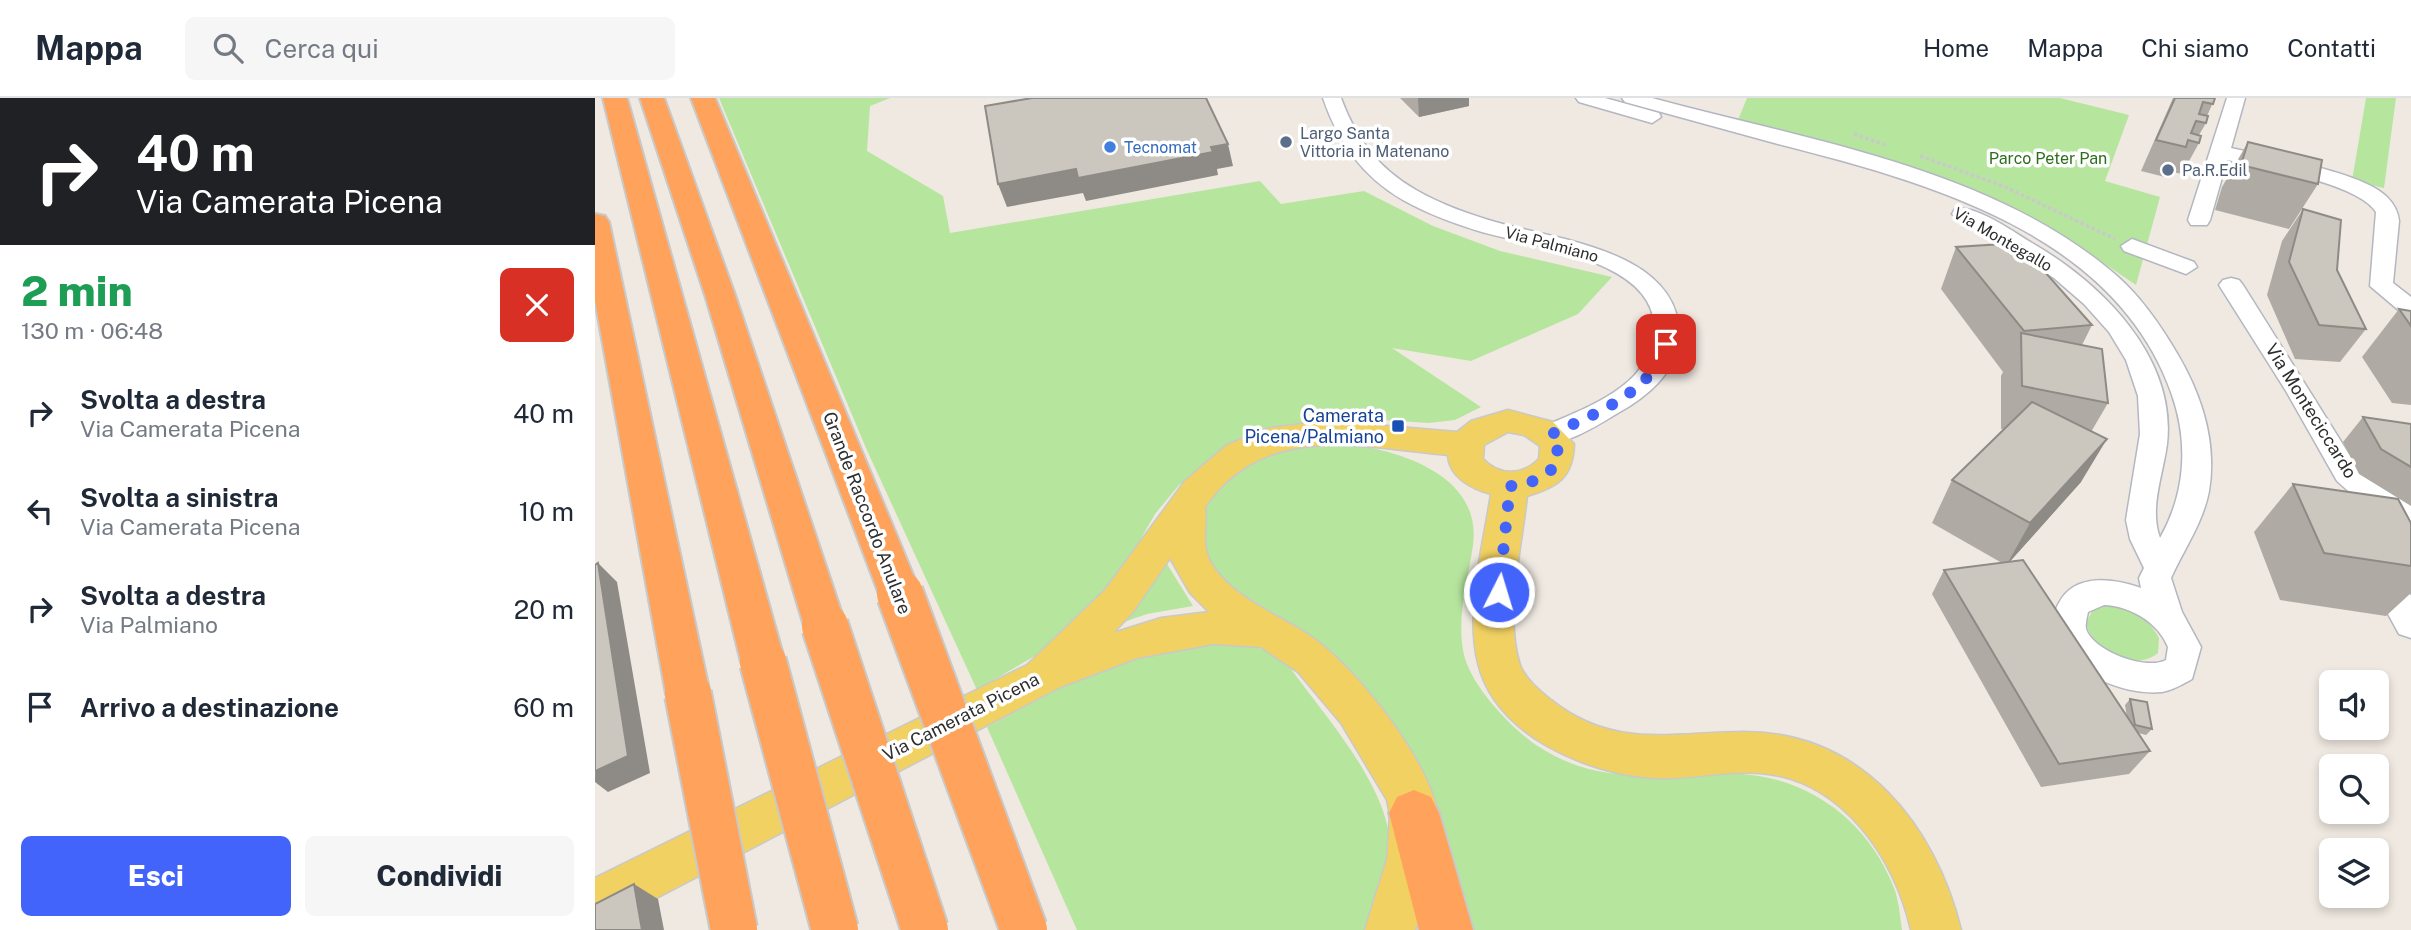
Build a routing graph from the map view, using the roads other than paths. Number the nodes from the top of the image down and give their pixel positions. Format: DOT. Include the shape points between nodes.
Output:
graph roads {
  1 [pos="615,98"];
  2 [pos="652,98"];
  3 [pos="703,98"];
  4 [pos="1332,98"];
  5 [pos="1585,98"];
  6 [pos="1631,98"];
  7 [pos="2236,98"];
  8 [pos="1676,117"];
  9 [pos="2220,152"];
  10 [pos="1875,172"];
  11 [pos="2199,220"];
  12 [pos="595,222"];
  13 [pos="2061,243"];
  14 [pos="2132,246"];
  15 [pos="2032,253"];
  16 [pos="2186,267"];
  17 [pos="2231,285"];
  18 [pos="2411,308"];
  19 [pos="2146,379"];
  20 [pos="2181,382"];
  21 [pos="1550,435"];
  22 [pos="1466,444"];
  23 [pos="1510,486"];
  24 [pos="1188,509"];
  25 [pos="2411,514"];
  26 [pos="2368,548"];
  27 [pos="2157,572"];
  28 [pos="2103,592"];
  29 [pos="2171,622"];
  30 [pos="2411,625"];
  31 [pos="1273,632"];
  32 [pos="1042,678"];
  33 [pos="1414,813"];
  34 [pos="601,899"];
  35 [pos="734,930"];
  36 [pos="835,930"];
  37 [pos="925,930"];
  38 [pos="1024,930"];
  39 [pos="1390,930"];
  40 [pos="1446,930"];
  41 [pos="1937,930"];
  1 -- 36 [label="highway, bridge"];
  2 -- 37 [label="highway, bridge"];
  3 -- 38 [label="highway, Grande Raccordo Anulare, bridge" via="900,594"];
  4 -- 21 [label="street, Via Palmiano" via="1343,132 1355,150 1401,190 1473,222 1606,259 1636,276 1658,300 1668,334 1664,354 1650,374 1622,398"];
  5 -- 8 [label="street, Via Montegallo"];
  6 -- 8 [label="street, Via Montegallo"];
  7 -- 9 [label="street"];
  8 -- 10 [label="street, Via Montegallo"];
  9 -- 11 [label="street"];
  9 -- 18 [label="street" via="2338,181 2380,200 2387,211 2382,286"];
  10 -- 13 [label="street, Via Montegallo" via="1986,204"];
  10 -- 15 [label="street, Via Montegallo"];
  12 -- 35 [label="highway, bridge"];
  13 -- 15 [label="street"];
  13 -- 20 [label="street, Via Montegallo" via="2098,270 2144,316"];
  14 -- 16 [label="street"];
  15 -- 19 [label="street, Via Montegallo" via="2102,309 2135,352"];
  17 -- 25 [label="street, Via Monteciccardo" via="2347,474 2365,490"];
  19 -- 20 [label="street"];
  19 -- 27 [label="street, Via Montegallo" via="2155,431 2141,527"];
  20 -- 27 [label="street, Via Montegallo" via="2196,443 2197,475 2183,527"];
  21 -- 22 [label="main road" via="1537,427 1508,422 1481,429"];
  21 -- 23 [label="main road" via="1558,453 1549,473"];
  22 -- 23 [label="main road" via="1466,462 1472,471 1482,479"];
  22 -- 24 [label="main road, Via Camerata Picena" via="1339,431 1270,440 1228,460 1198,490"];
  23 -- 41 [label="main road" via="1495,639 1503,676 1520,700 1571,735 1620,753 1656,758 1757,752 1784,756 1823,771 1864,801 1901,842 1923,881"];
  24 -- 31 [label="main road" via="1186,544 1198,577 1223,601"];
  24 -- 32 [label="main road, Via Camerata Picena" via="1119,601"];
  26 -- 30 [label="street"];
  27 -- 28 [label="street, Via Montegallo"];
  27 -- 29 [label="street, Via Montegallo"];
  28 -- 29 [label="street" via="2138,600"];
  28 -- 29 [label="street, Via Montegallo" via="2076,601 2070,624 2086,652 2120,673 2158,678 2183,664 2185,651"];
  31 -- 32 [label="main road" via="1235,628 1171,631 1121,645"];
  31 -- 33 [label="main road" via="1315,662 1351,702 1384,752"];
  32 -- 34 [label="main road, Via Camerata Picena"];
  33 -- 39 [label="main road" via="1405,889"];
  33 -- 40 [label="highway"];
}
